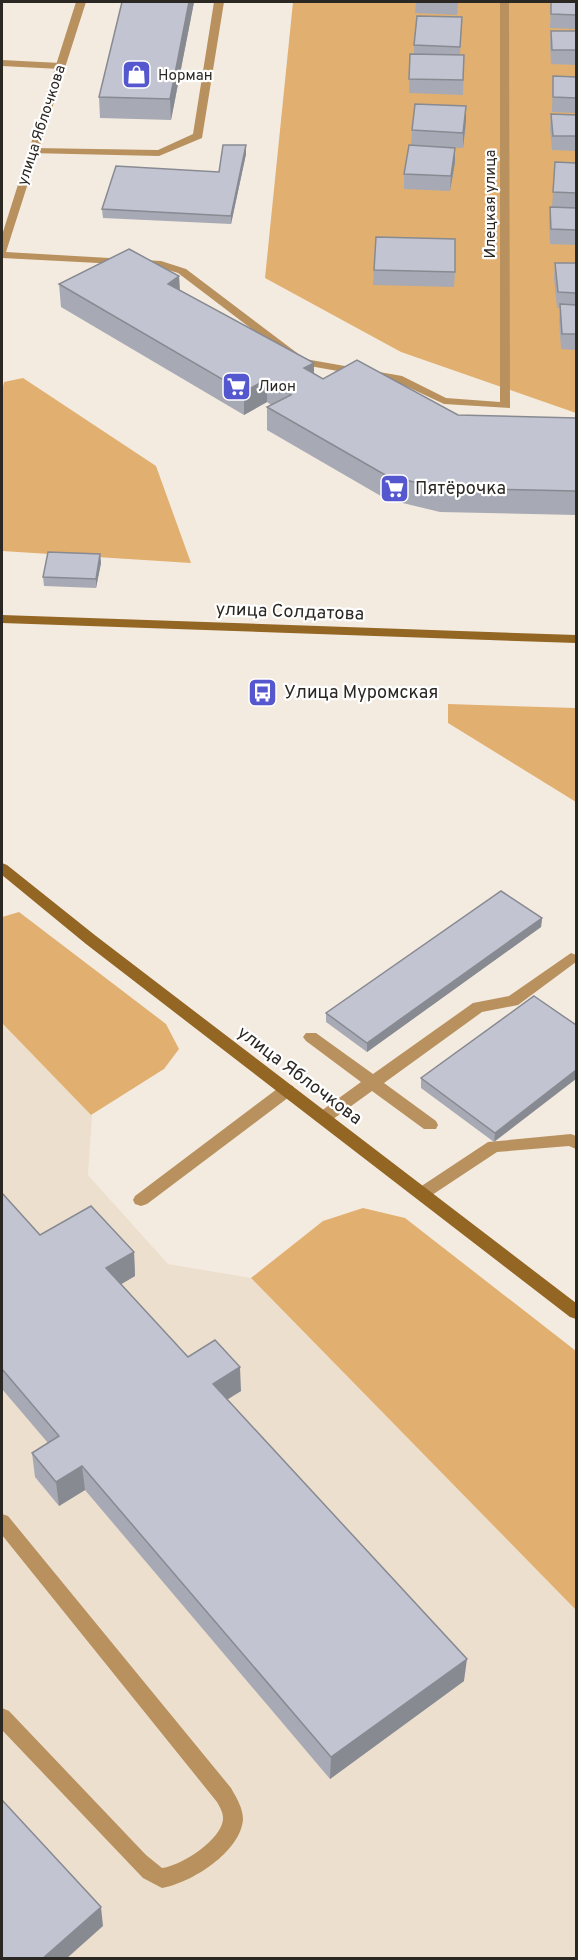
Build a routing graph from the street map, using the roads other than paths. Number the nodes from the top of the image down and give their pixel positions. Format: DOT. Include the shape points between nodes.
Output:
graph roads {
  1 [pos="81,2"];
  2 [pos="219,2"];
  3 [pos="505,2"];
  4 [pos="2,63"];
  5 [pos="60,66"];
  6 [pos="33,151"];
  7 [pos="2,250"];
  8 [pos="2,255"];
  9 [pos="2,619"];
  10 [pos="576,639"];
  11 [pos="2,868"];
  12 [pos="571,958"];
  13 [pos="311,1037"];
  14 [pos="373,1083"];
  15 [pos="287,1090"];
  16 [pos="323,1118"];
  17 [pos="430,1125"];
  18 [pos="576,1143"];
  19 [pos="423,1193"];
  20 [pos="141,1200"];
  21 [pos="576,1312"];
  22 [pos="2,1522"];
  23 [pos="2,1717"];
  1 -- 5 [label="street, улица Яблочкова"];
  2 -- 6 [label="street" via="198,136 159,153"];
  3 -- 8 [label="street, Илецкая улица" via="506,406 444,401 398,378 302,363 182,271 157,263"];
  4 -- 5 [label="street"];
  5 -- 6 [label="street, улица Яблочкова"];
  6 -- 7 [label="street, улица Яблочкова"];
  9 -- 10 [label="street, улица Солдатова"];
  11 -- 15 [label="street, улица Яблочкова"];
  12 -- 14 [label="street" via="513,1001 478,1007"];
  13 -- 14 [label="street"];
  14 -- 16 [label="street"];
  14 -- 17 [label="street"];
  15 -- 16 [label="street, улица Яблочкова"];
  15 -- 20 [label="street"];
  16 -- 19 [label="street, улица Яблочкова"];
  18 -- 19 [label="street" via="571,1140 494,1146"];
  19 -- 21 [label="street, улица Яблочкова"];
  22 -- 23 [label="street" via="224,1795 233,1810 232,1827 190,1869 174,1878 158,1878 139,1863"];
}
